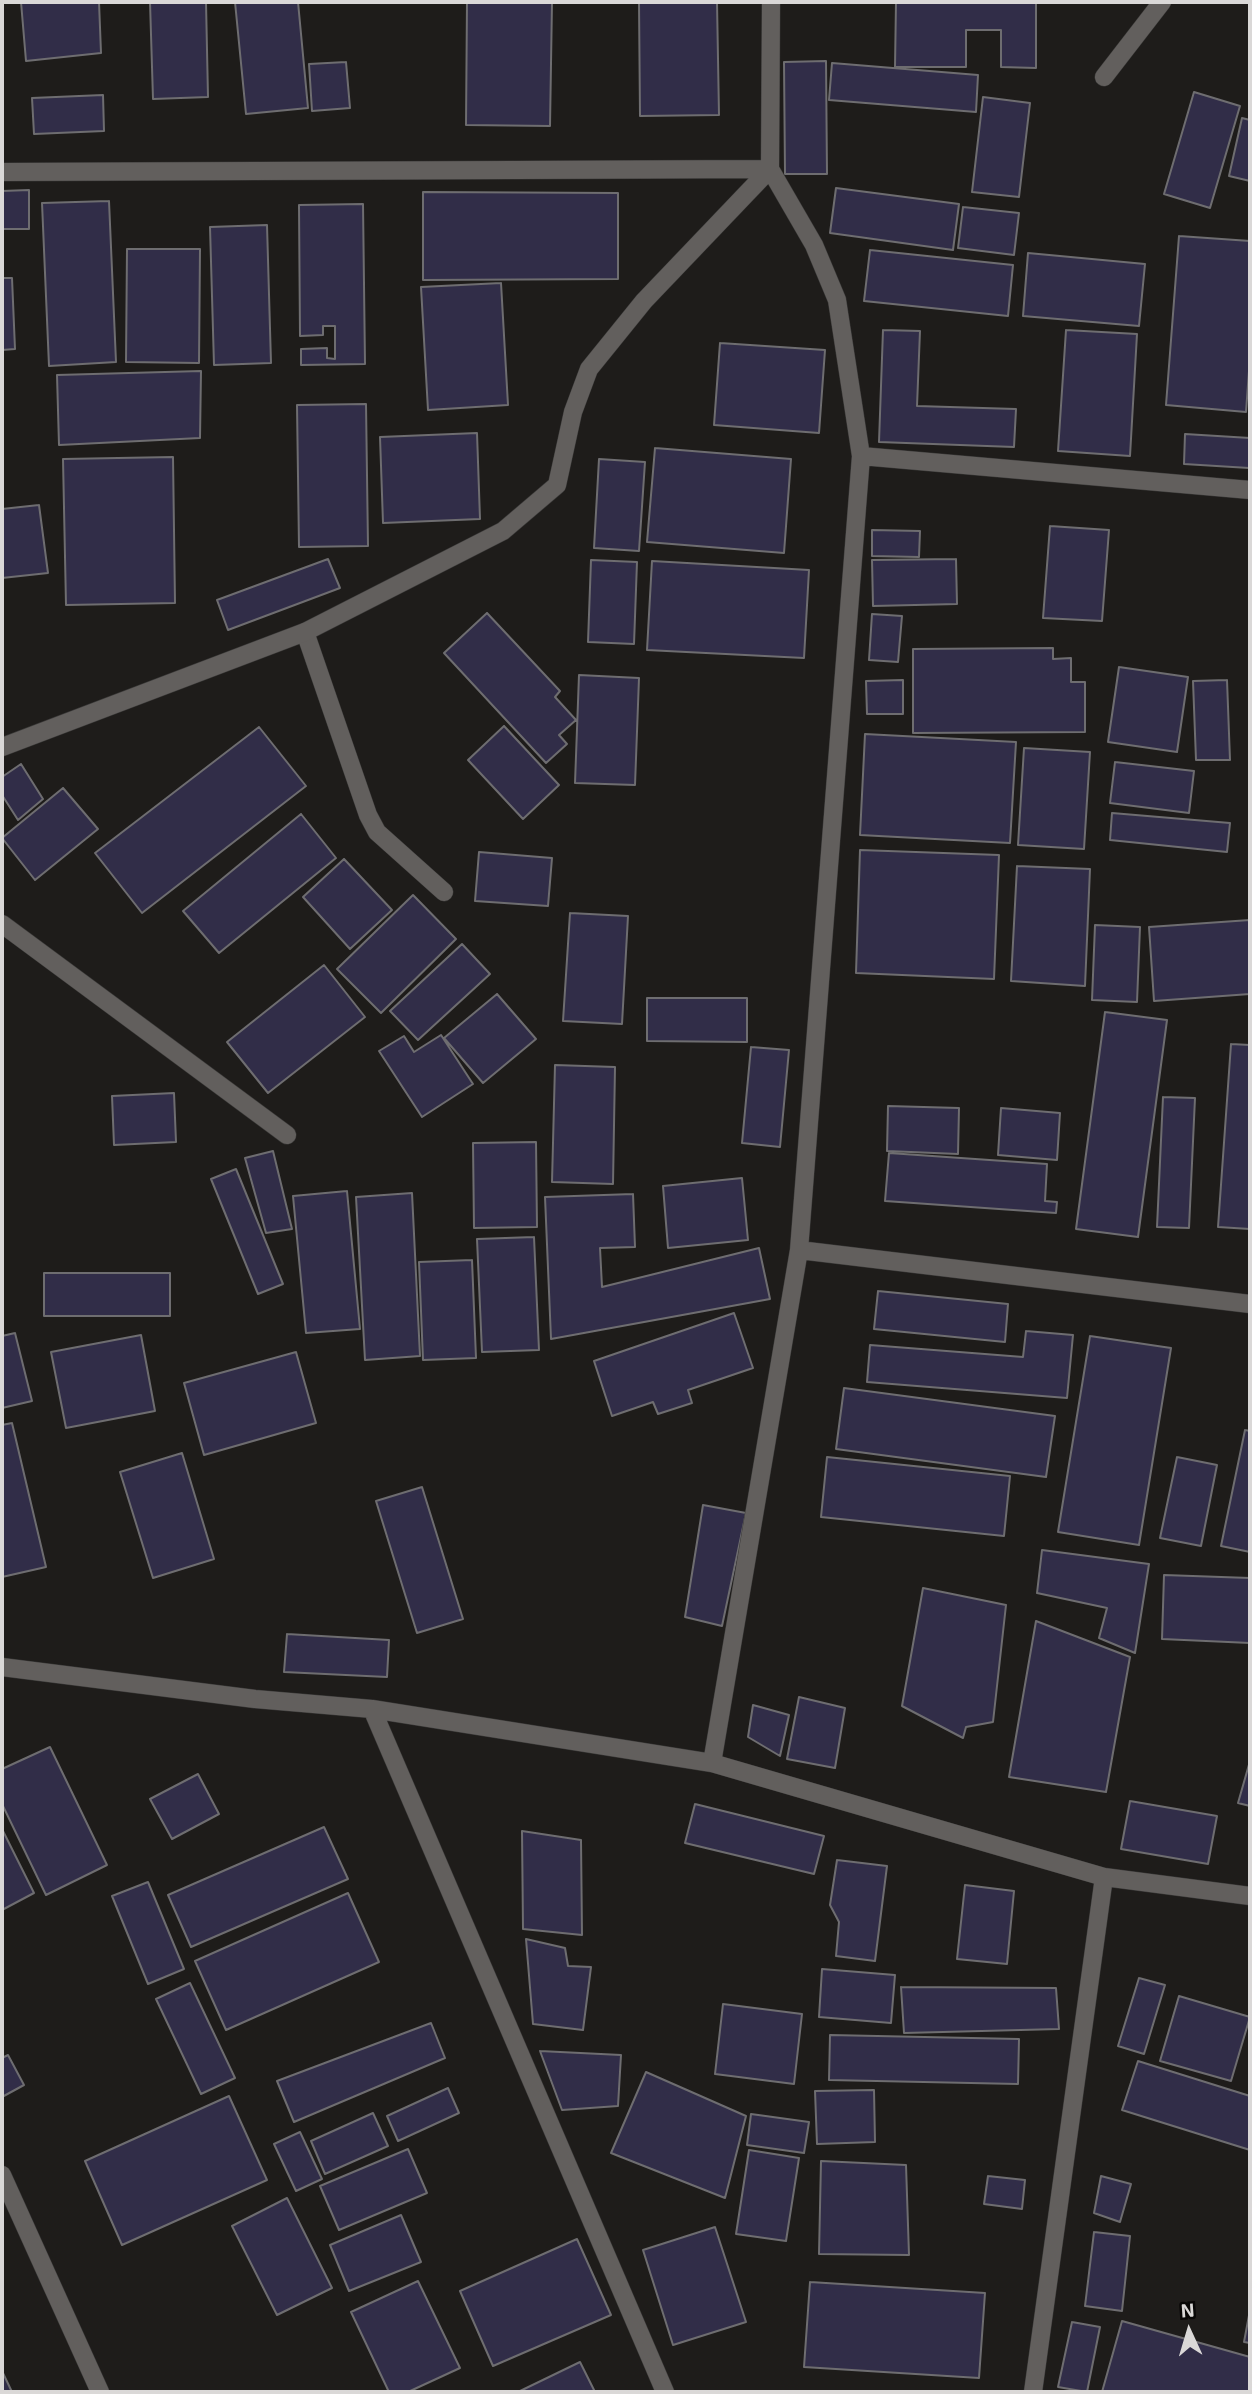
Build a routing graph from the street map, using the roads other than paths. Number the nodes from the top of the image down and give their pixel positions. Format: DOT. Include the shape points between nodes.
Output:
graph roads {
  1 [pos="771,2"];
  2 [pos="1161,2"];
  3 [pos="1104,77"];
  4 [pos="771,169"];
  5 [pos="2,172"];
  6 [pos="861,456"];
  7 [pos="1250,491"];
  8 [pos="305,632"];
  9 [pos="2,747"];
  10 [pos="444,892"];
  11 [pos="2,924"];
  12 [pos="287,1135"];
  13 [pos="799,1250"];
  14 [pos="1250,1304"];
  15 [pos="2,1667"];
  16 [pos="372,1709"];
  17 [pos="712,1763"];
  18 [pos="1104,1877"];
  19 [pos="1250,1896"];
  20 [pos="2,2175"];
  21 [pos="100,2392"];
  22 [pos="665,2392"];
  23 [pos="1033,2392"];
  1 -- 4 [label="street"];
  2 -- 3 [label="street"];
  4 -- 5 [label="street"];
  4 -- 6 [label="street" via="814,245 837,300"];
  4 -- 8 [label="street" via="644,302 589,369 573,412 557,485 503,531"];
  6 -- 7 [label="street"];
  6 -- 13 [label="street"];
  8 -- 9 [label="street"];
  8 -- 10 [label="street" via="368,816 377,832"];
  11 -- 12 [label="street"];
  13 -- 14 [label="street"];
  13 -- 17 [label="street"];
  15 -- 16 [label="street"];
  16 -- 17 [label="street"];
  16 -- 22 [label="street"];
  17 -- 18 [label="street"];
  18 -- 19 [label="street"];
  18 -- 23 [label="street"];
  20 -- 21 [label="street"];
}
